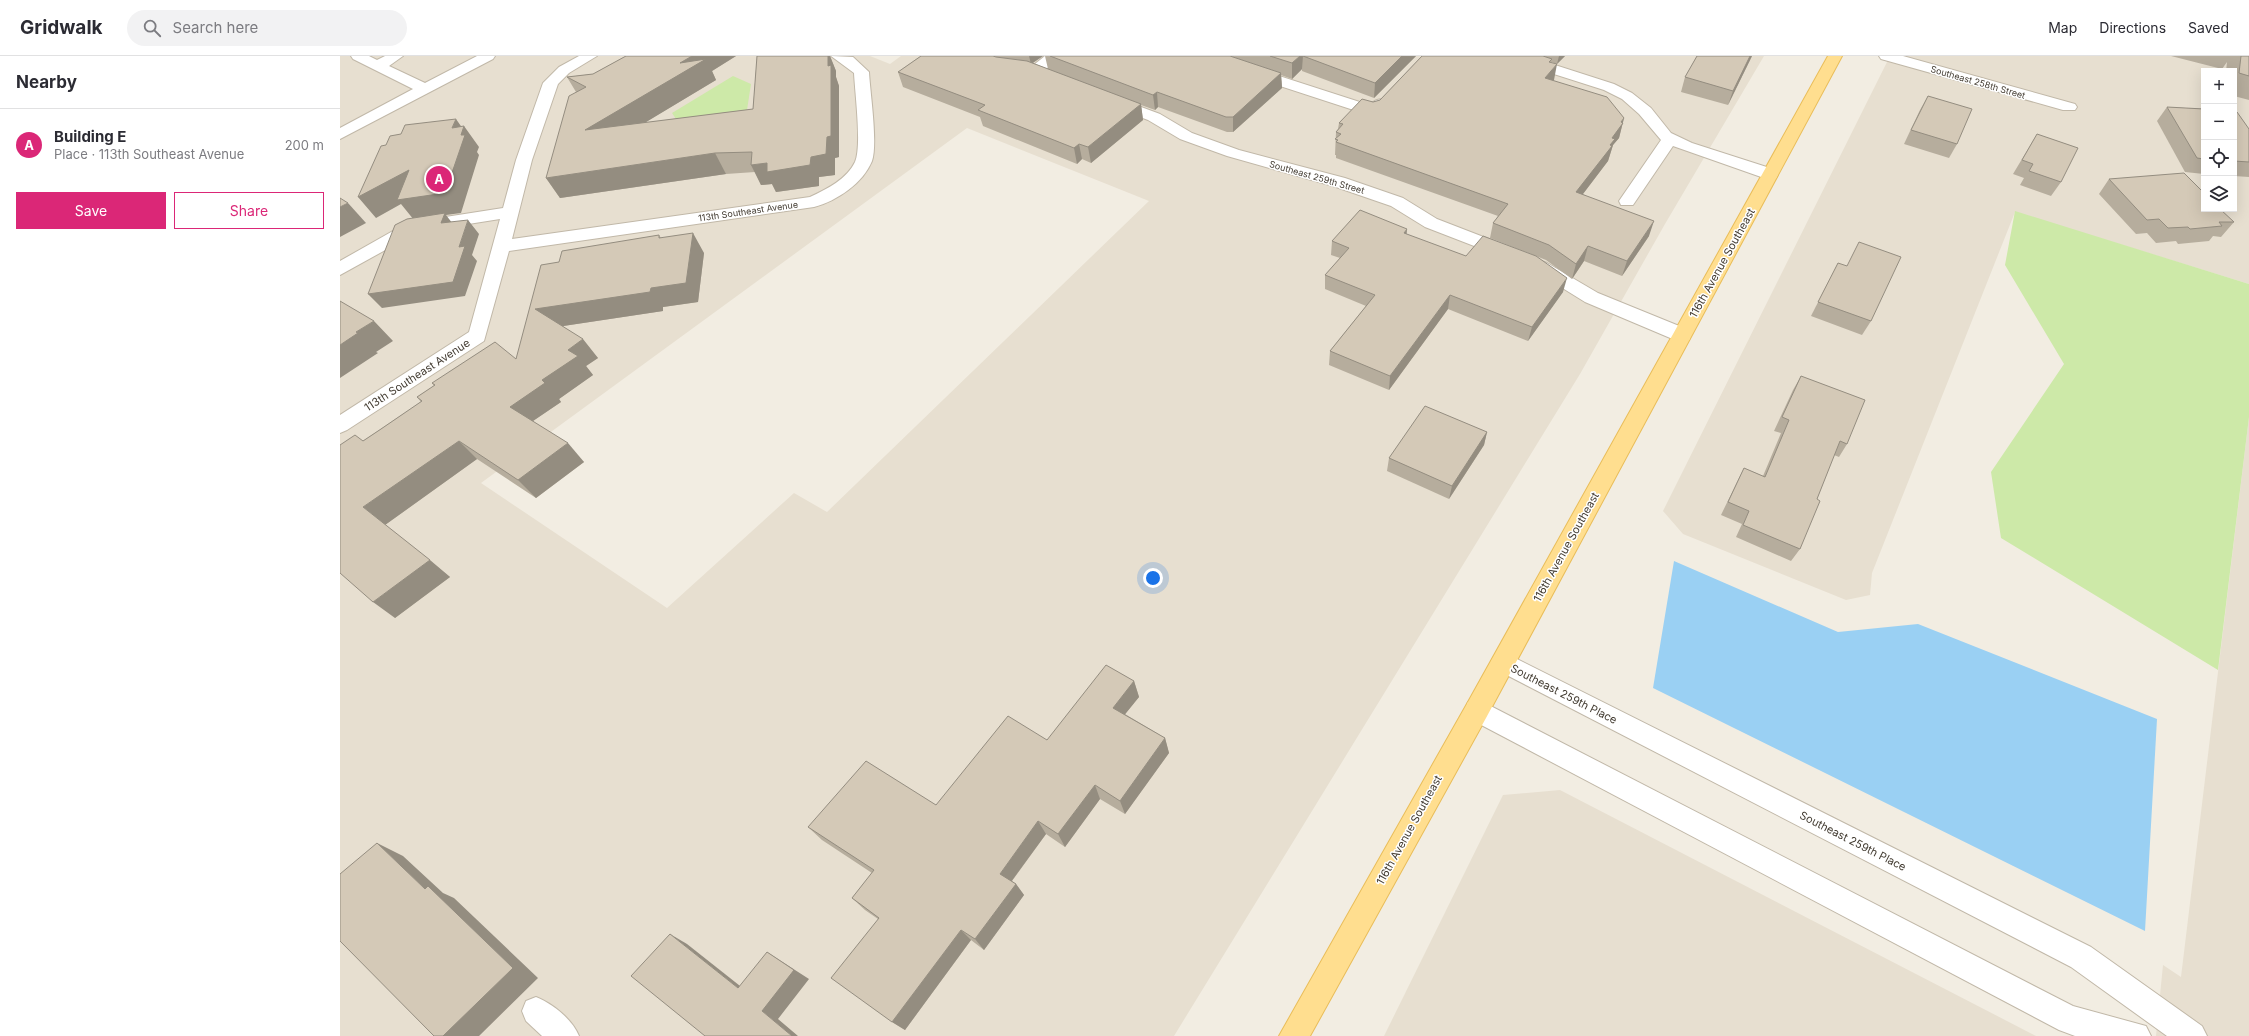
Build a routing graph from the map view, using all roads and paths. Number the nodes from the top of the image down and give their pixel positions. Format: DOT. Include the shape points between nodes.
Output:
graph roads {
  1 [pos="358,56"];
  2 [pos="396,56"];
  3 [pos="488,56"];
  4 [pos="590,56"];
  5 [pos="838,56"];
  6 [pos="1055,56"];
  7 [pos="1202,56"];
  8 [pos="1512,56"];
  9 [pos="1835,56"];
  10 [pos="1886,56"];
  11 [pos="377,66"];
  12 [pos="1072,86"];
  13 [pos="425,89"];
  14 [pos="1388,95"];
  15 [pos="1102,97"];
  16 [pos="2070,107"];
  17 [pos="340,134"];
  18 [pos="1670,138"];
  19 [pos="1770,174"];
  20 [pos="1627,202"];
  21 [pos="509,212"];
  22 [pos="500,246"];
  23 [pos="340,269"];
  24 [pos="1682,335"];
  25 [pos="340,425"];
  26 [pos="1503,662"];
  27 [pos="1477,710"];
  28 [pos="536,1010"];
  29 [pos="564,1036"];
  30 [pos="1294,1036"];
  31 [pos="2136,1036"];
  32 [pos="2192,1036"];
  1 -- 11 [label="street"];
  2 -- 11 [label="street"];
  3 -- 13 [label="street"];
  4 -- 21 [label="street, 113th Southeast Avenue" via="564,70 551,83"];
  5 -- 22 [label="street, 113th Southeast Avenue" via="848,60 861,72 865,159 855,176 832,194 814,202"];
  6 -- 12 [label="street" via="1027,71"];
  7 -- 14 [label="street" via="1372,111"];
  8 -- 18 [label="street" via="1609,87 1627,96 1645,110 1665,136"];
  9 -- 19 [label="main road, 116th Avenue Southeast"];
  10 -- 16 [label="street, Southeast 258th Street"];
  11 -- 13 [label="street"];
  13 -- 17 [label="street"];
  15 -- 24 [label="street, Southeast 259th Street" via="1154,117 1186,136 1233,153 1339,182 1397,202 1431,223 1539,265 1561,282 1606,306"];
  18 -- 19 [label="street" via="1686,146"];
  18 -- 20 [label="street"];
  19 -- 24 [label="main road, 116th Avenue Southeast"];
  21 -- 22 [label="street, 113th Southeast Avenue"];
  21 -- 23 [label="street" via="413,227"];
  22 -- 25 [label="street, 113th Southeast Avenue" via="477,336"];
  24 -- 26 [label="main road, 116th Avenue Southeast"];
  26 -- 27 [label="main road, 116th Avenue Southeast"];
  26 -- 32 [label="street, Southeast 259th Place" via="2081,957"];
  27 -- 30 [label="main road, 116th Avenue Southeast"];
  27 -- 31 [label="street" via="2069,1020"];
  28 -- 29 [label="street"];
}
